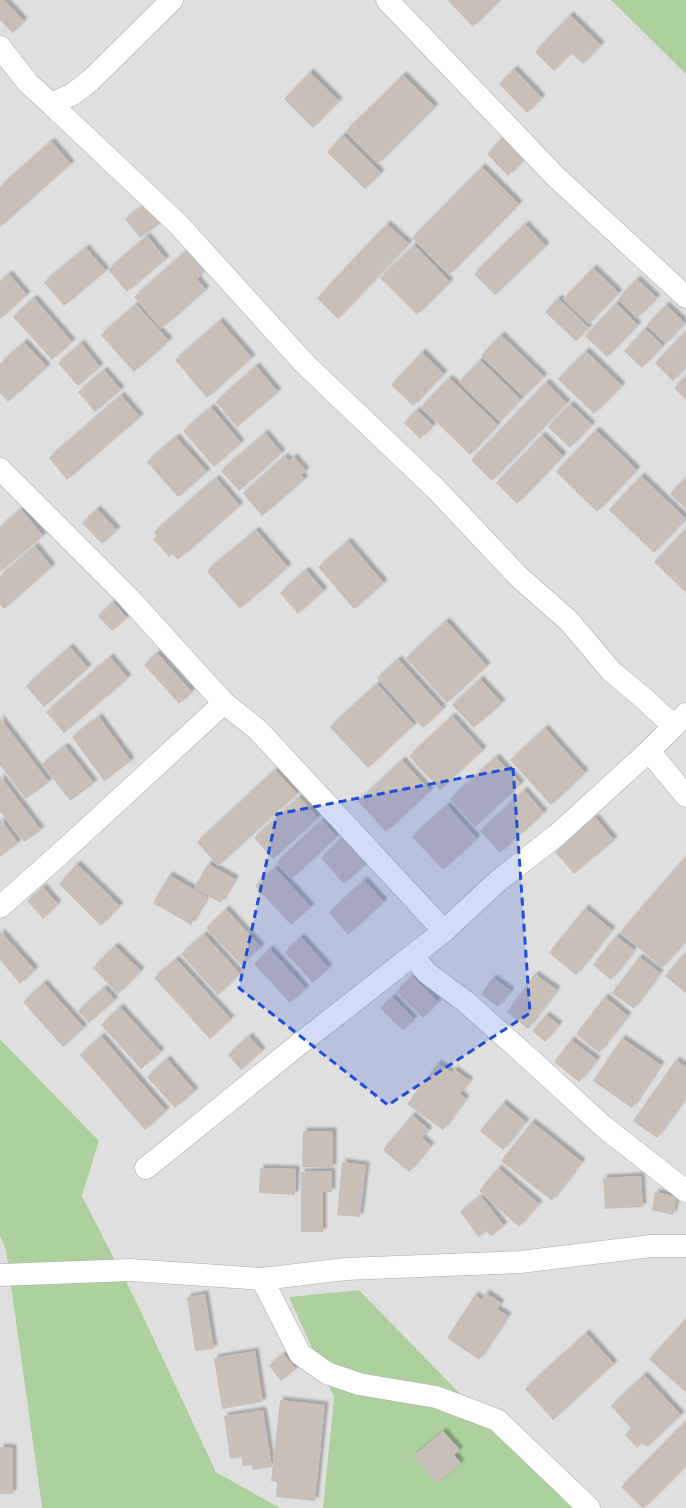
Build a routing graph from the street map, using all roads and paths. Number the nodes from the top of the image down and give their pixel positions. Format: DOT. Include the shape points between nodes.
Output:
graph roads {
  1 [pos="172,0"];
  2 [pos="387,0"];
  3 [pos="0,47"];
  4 [pos="50,104"];
  5 [pos="686,297"];
  6 [pos="0,469"];
  7 [pos="224,703"];
  8 [pos="680,720"];
  9 [pos="649,751"];
  10 [pos="686,796"];
  11 [pos="0,907"];
  12 [pos="444,931"];
  13 [pos="413,956"];
  14 [pos="146,1168"];
  15 [pos="686,1191"];
  16 [pos="686,1246"];
  17 [pos="0,1275"];
  18 [pos="262,1279"];
  19 [pos="589,1508"];
  1 -- 4 [label="street" via="91,80 73,94"];
  2 -- 5 [label="street" via="555,176"];
  3 -- 4 [label="street" via="28,82"];
  4 -- 8 [label="street" via="178,224 305,364 436,489 519,577 569,621 612,672 641,696"];
  6 -- 7 [label="street" via="126,595"];
  7 -- 11 [label="street"];
  7 -- 12 [label="street" via="258,730"];
  8 -- 9 [label="street"];
  9 -- 10 [label="street"];
  9 -- 12 [label="street" via="557,835 499,880"];
  12 -- 13 [label="street"];
  13 -- 14 [label="street"];
  13 -- 15 [label="street" via="427,973 466,1002 604,1127"];
  16 -- 18 [label="street" via="651,1246 521,1262 346,1269"];
  17 -- 18 [label="street" via="130,1270"];
  18 -- 19 [label="street" via="300,1354 327,1373 359,1384 436,1397 498,1420"];
}
